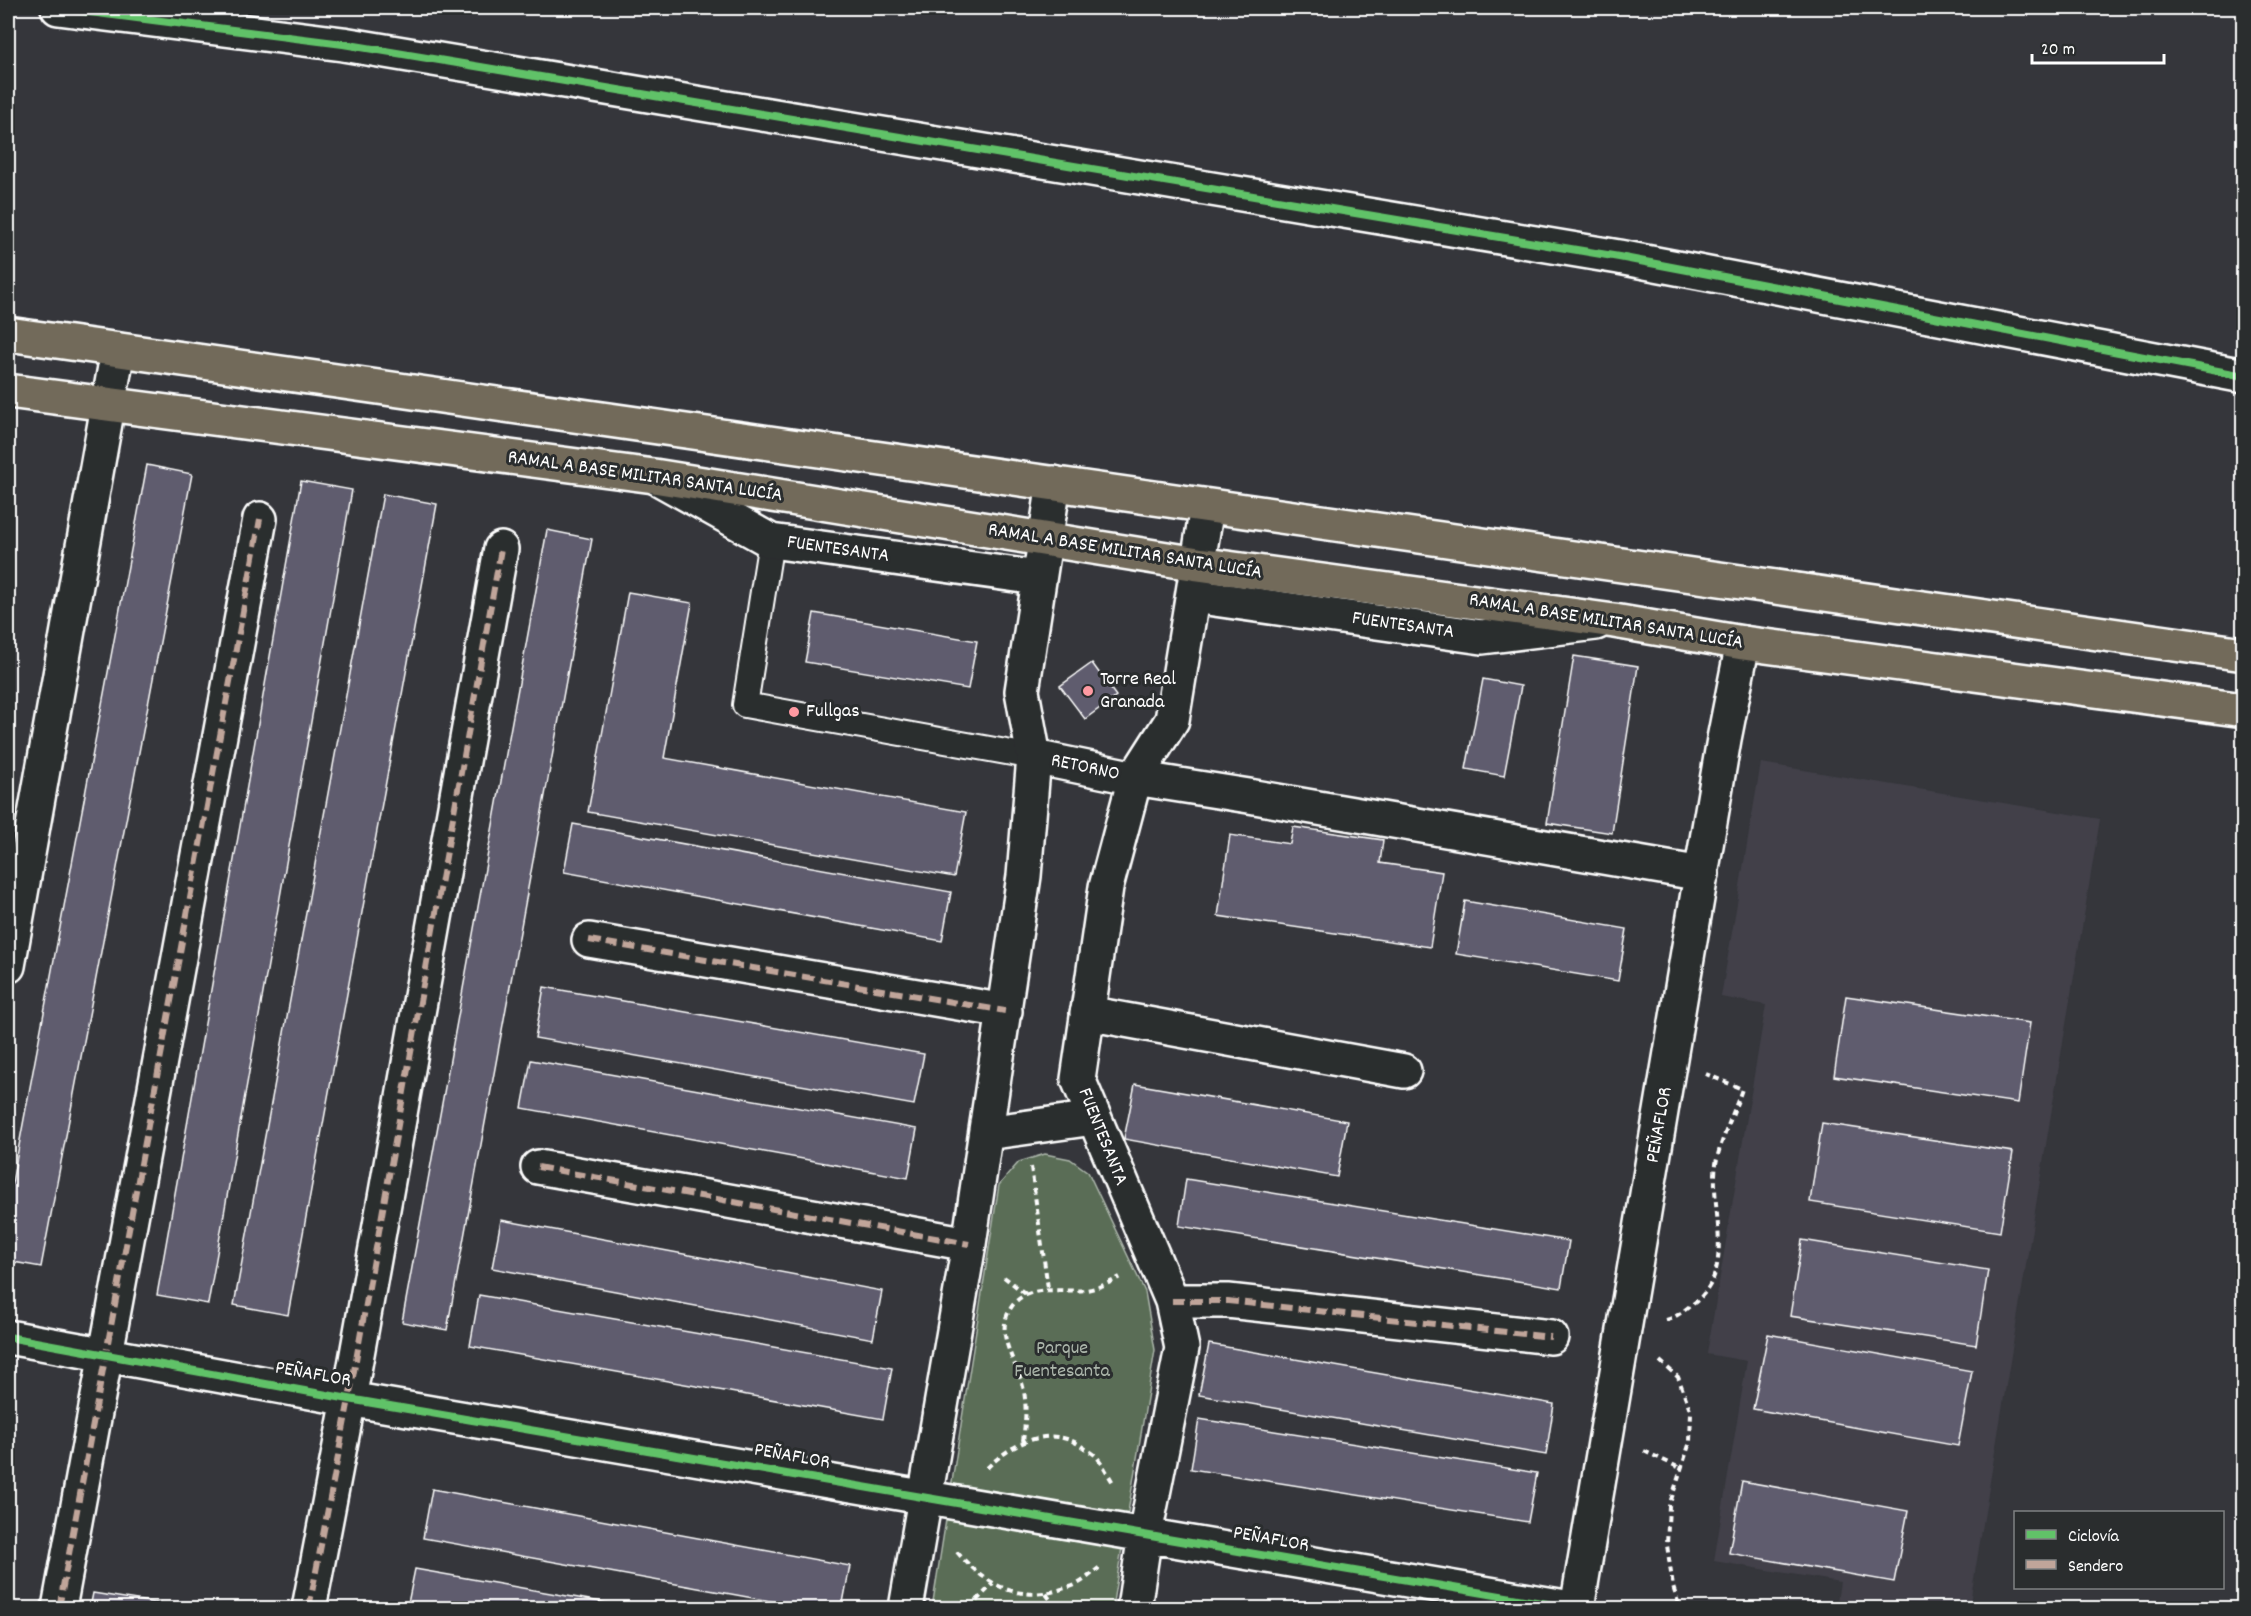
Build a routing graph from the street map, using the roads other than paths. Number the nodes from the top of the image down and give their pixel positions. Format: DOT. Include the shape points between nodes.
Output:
graph roads {
  1 [pos="58,8"];
  2 [pos="8,334"];
  3 [pos="118,350"];
  4 [pos="2244,376"];
  5 [pos="8,391"];
  6 [pos="108,406"];
  7 [pos="654,476"];
  8 [pos="1054,483"];
  9 [pos="1207,507"];
  10 [pos="260,519"];
  11 [pos="771,541"];
  12 [pos="1045,541"];
  13 [pos="501,549"];
  14 [pos="1198,564"];
  15 [pos="1038,579"];
  16 [pos="1193,596"];
  17 [pos="1614,621"];
  18 [pos="1743,643"];
  19 [pos="2244,654"];
  20 [pos="2244,710"];
  21 [pos="1034,757"];
  22 [pos="1135,778"];
  23 [pos="1702,874"];
  24 [pos="589,940"];
  25 [pos="8,966"];
  26 [pos="1005,1011"];
  27 [pos="1087,1012"];
  28 [pos="1404,1071"];
  29 [pos="1094,1118"];
  30 [pos="986,1133"];
  31 [pos="538,1167"];
  32 [pos="969,1244"];
  33 [pos="1172,1300"];
  34 [pos="8,1337"];
  35 [pos="1551,1337"];
  36 [pos="105,1354"];
  37 [pos="349,1399"];
  38 [pos="940,1499"];
  39 [pos="1145,1534"];
  40 [pos="59,1608"];
  41 [pos="309,1608"];
  42 [pos="906,1608"];
  43 [pos="1134,1608"];
  44 [pos="1570,1608"];
  45 [pos="1577,1608"];
  1 -- 4 [label="street" via="343,44 1595,253"];
  2 -- 3 [label="main road"];
  3 -- 6 [label="street"];
  3 -- 8 [label="main road"];
  5 -- 6 [label="main road, RAMAL A BASE MILITAR SANTA LUCÍA"];
  6 -- 7 [label="main road, RAMAL A BASE MILITAR SANTA LUCÍA"];
  6 -- 25 [label="street"];
  7 -- 11 [label="street, FUENTESANTA"];
  7 -- 12 [label="main road, RAMAL A BASE MILITAR SANTA LUCÍA"];
  8 -- 9 [label="main road"];
  8 -- 12 [label="street"];
  9 -- 14 [label="street, FUENTESANTA"];
  9 -- 19 [label="main road"];
  10 -- 36 [label="street"];
  11 -- 15 [label="street, FUENTESANTA"];
  11 -- 21 [label="lane" via="745,705"];
  12 -- 14 [label="main road, RAMAL A BASE MILITAR SANTA LUCÍA"];
  12 -- 15 [label="street"];
  13 -- 37 [label="street"];
  14 -- 16 [label="street, FUENTESANTA"];
  14 -- 17 [label="main road, RAMAL A BASE MILITAR SANTA LUCÍA"];
  15 -- 21 [label="street" via="1022,691"];
  16 -- 17 [label="street, FUENTESANTA" via="1482,637"];
  16 -- 22 [label="street, FUENTESANTA" via="1172,720"];
  17 -- 18 [label="main road, RAMAL A BASE MILITAR SANTA LUCÍA"];
  18 -- 20 [label="main road, RAMAL A BASE MILITAR SANTA LUCÍA"];
  18 -- 23 [label="street, PEÑAFLOR"];
  21 -- 22 [label="street, RETORNO"];
  21 -- 26 [label="street" via="1024,876"];
  22 -- 23 [label="street, RETORNO"];
  22 -- 27 [label="street, FUENTESANTA" via="1106,887"];
  23 -- 45 [label="street, PEÑAFLOR"];
  24 -- 26 [label="street"];
  26 -- 30 [label="street"];
  27 -- 28 [label="street"];
  27 -- 29 [label="street, FUENTESANTA" via="1078,1079"];
  29 -- 30 [label="street"];
  29 -- 33 [label="street, FUENTESANTA"];
  30 -- 32 [label="street"];
  31 -- 32 [label="street"];
  32 -- 38 [label="street"];
  33 -- 35 [label="street" via="1228,1301"];
  33 -- 39 [label="street, FUENTESANTA" via="1182,1348"];
  34 -- 36 [label="street, PEÑAFLOR"];
  36 -- 37 [label="street, PEÑAFLOR"];
  36 -- 40 [label="street"];
  37 -- 38 [label="street, PEÑAFLOR"];
  37 -- 41 [label="street"];
  38 -- 39 [label="street, PEÑAFLOR"];
  38 -- 42 [label="street"];
  39 -- 43 [label="street, FUENTESANTA"];
  39 -- 44 [label="street, PEÑAFLOR"];
}
